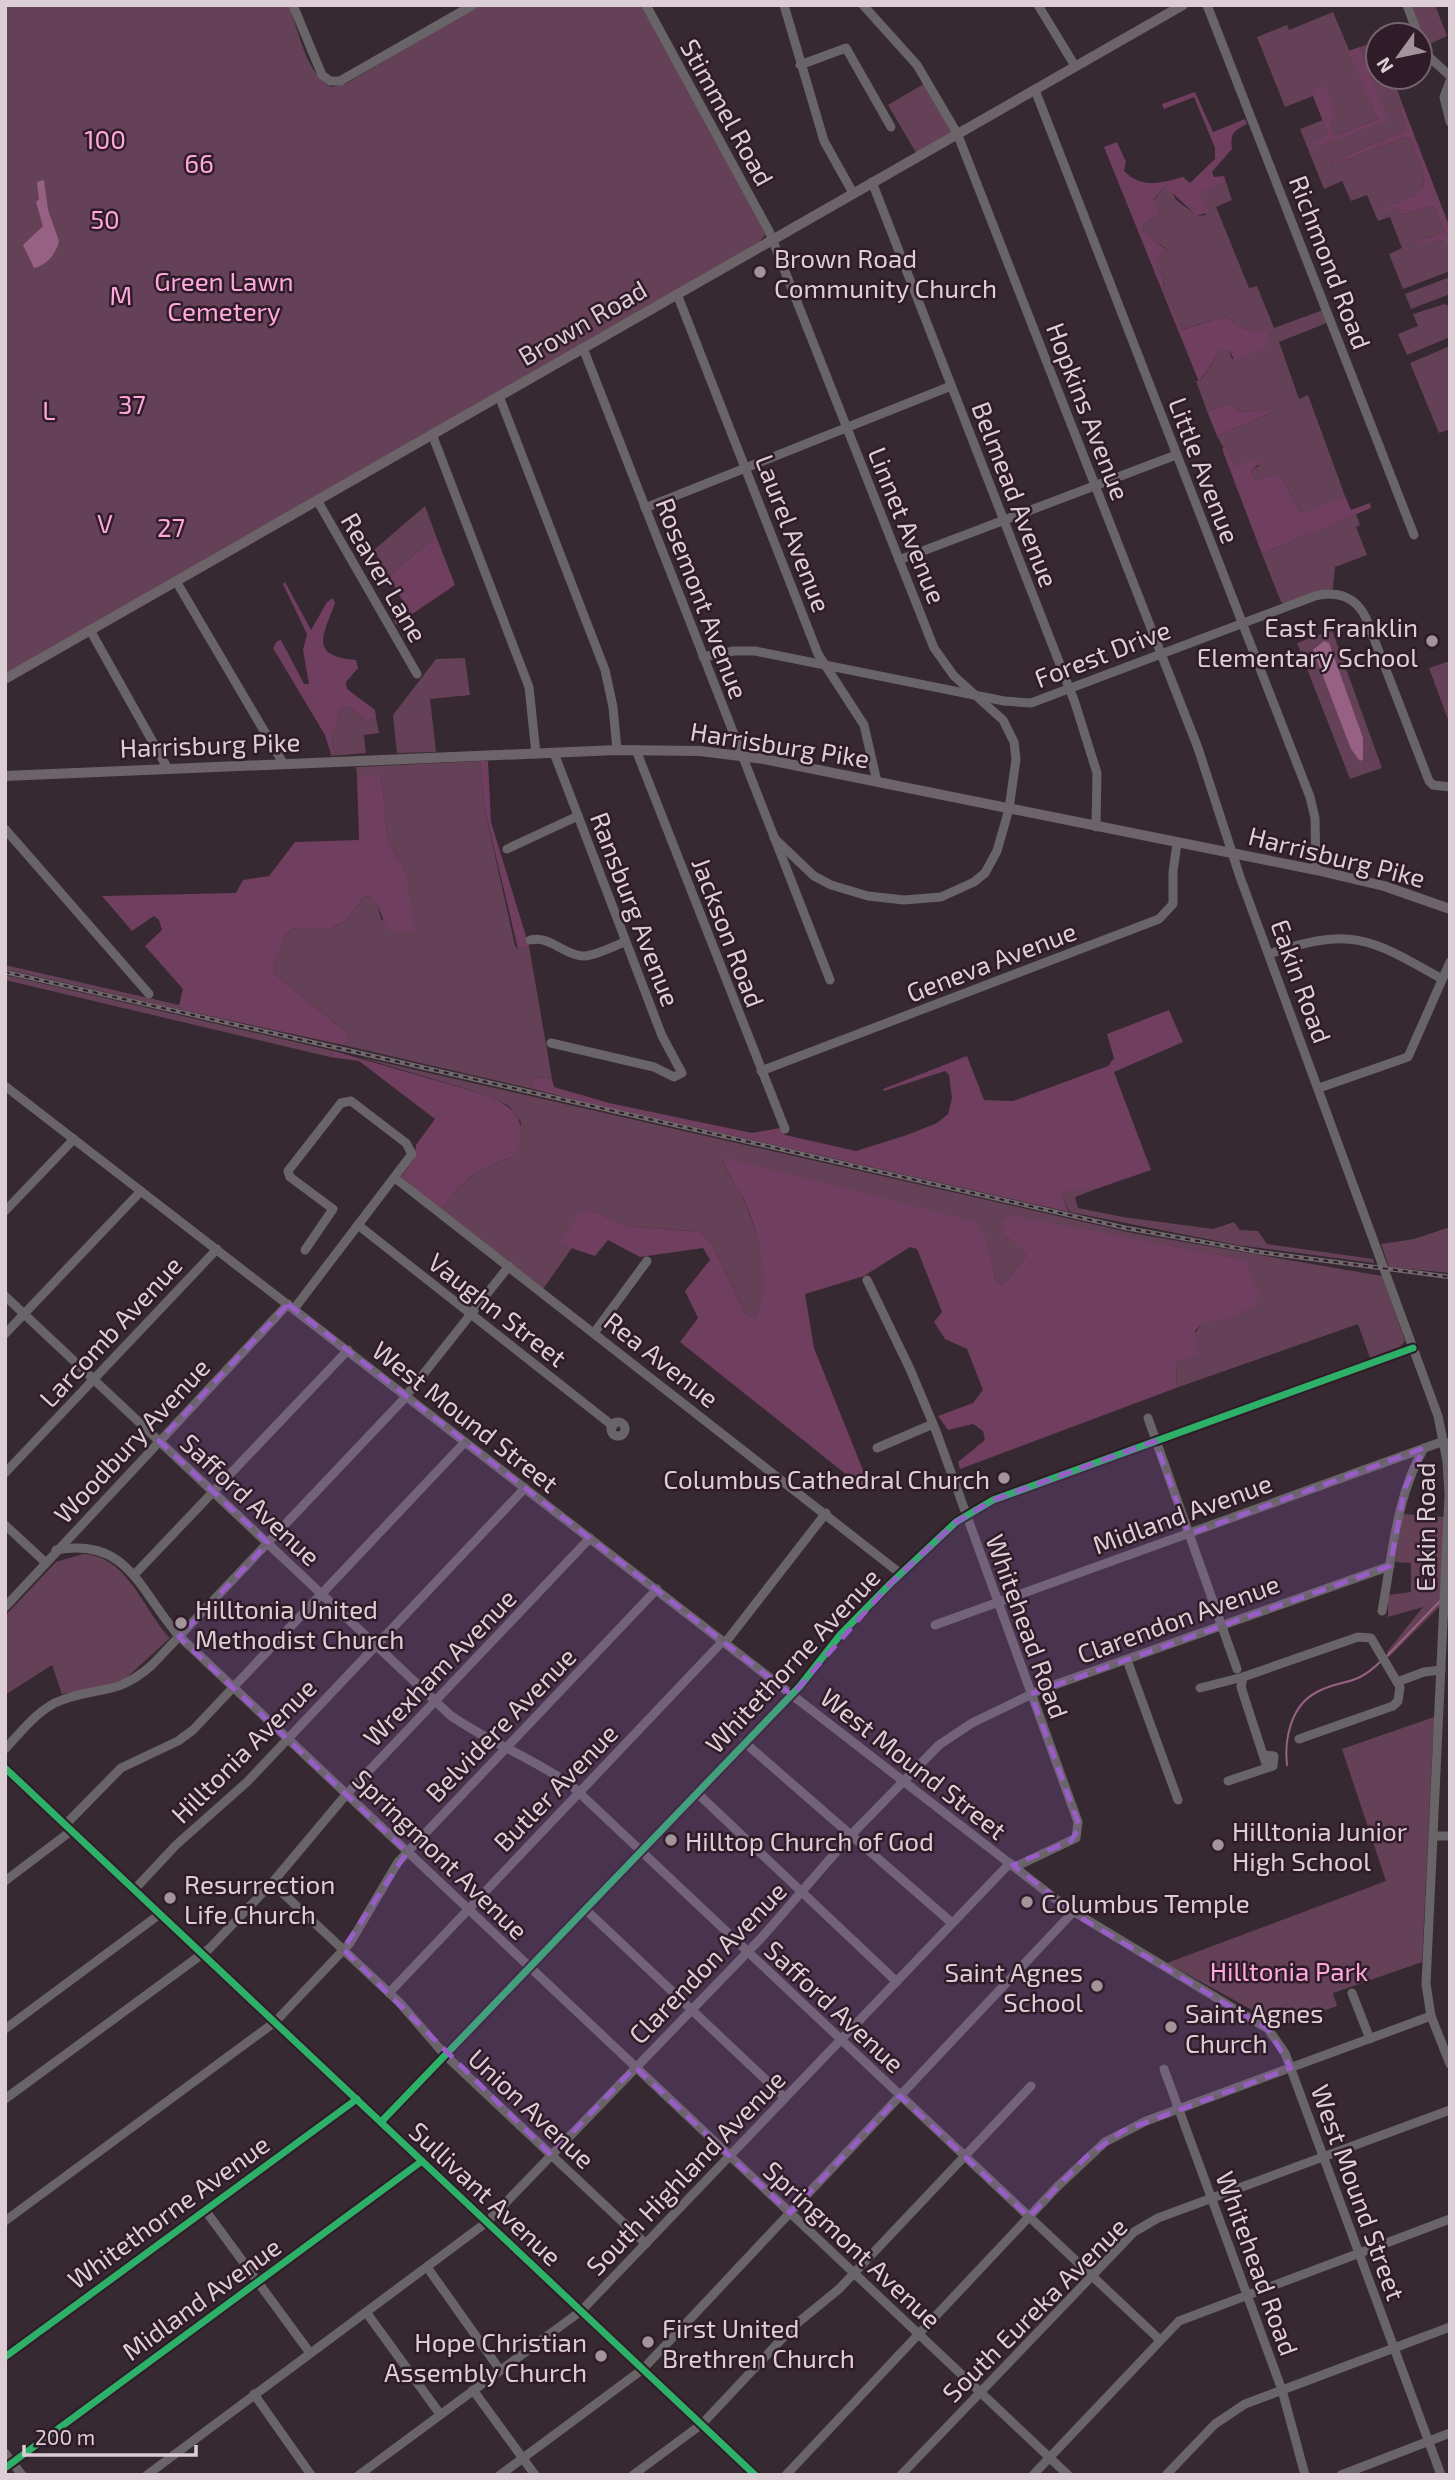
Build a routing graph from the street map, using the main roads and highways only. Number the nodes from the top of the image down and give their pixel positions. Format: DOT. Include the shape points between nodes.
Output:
graph roads {
  1 [pos="1183,5"];
  2 [pos="5,679"];
  3 [pos="5,776"];
  4 [pos="1450,909"];
  5 [pos="5,1769"];
  6 [pos="755,2475"];
  1 -- 2 [label="main road, Brown Road"];
  3 -- 4 [label="main road, Harrisburg Pike" via="617,750 742,755 1316,870 1384,886"];
  5 -- 6 [label="main road, Sullivant Avenue"];
}
